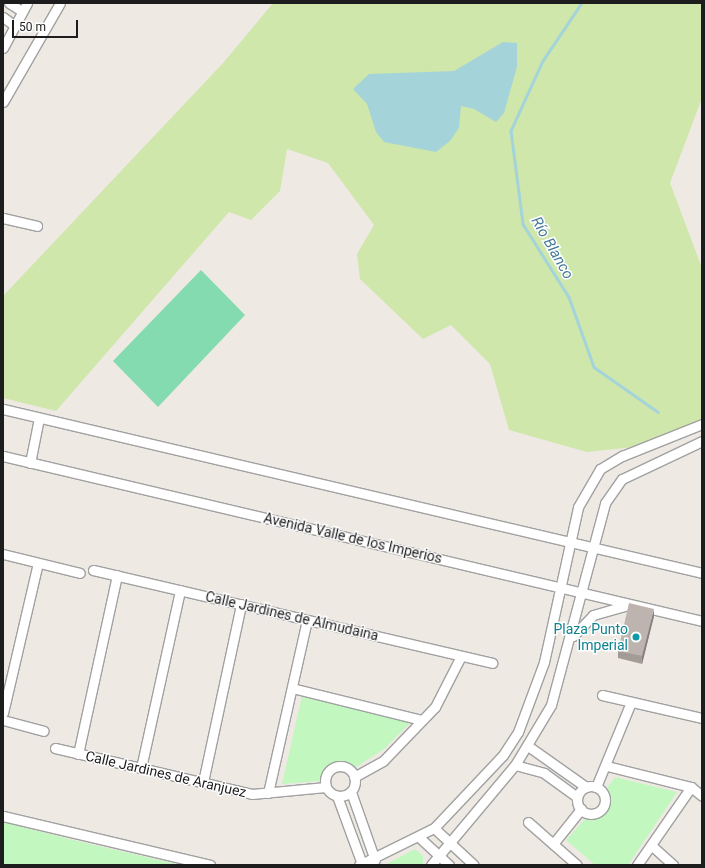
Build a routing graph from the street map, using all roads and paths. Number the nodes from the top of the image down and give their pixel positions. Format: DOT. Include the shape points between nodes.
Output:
graph roads {
  1 [pos="9,3"];
  2 [pos="27,3"];
  3 [pos="60,3"];
  4 [pos="22,11"];
  5 [pos="3,16"];
  6 [pos="15,26"];
  7 [pos="3,48"];
  8 [pos="3,102"];
  9 [pos="4,219"];
  10 [pos="37,226"];
  11 [pos="3,409"];
  12 [pos="39,418"];
  13 [pos="702,424"];
  14 [pos="676,434"];
  15 [pos="702,441"];
  16 [pos="684,448"];
  17 [pos="3,456"];
  18 [pos="30,463"];
  19 [pos="569,543"];
  20 [pos="592,548"];
  21 [pos="3,554"];
  22 [pos="38,563"];
  23 [pos="93,570"];
  24 [pos="80,573"];
  25 [pos="702,573"];
  26 [pos="117,575"];
  27 [pos="560,587"];
  28 [pos="180,590"];
  29 [pos="582,592"];
  30 [pos="241,604"];
  31 [pos="633,604"];
  32 [pos="307,620"];
  33 [pos="702,621"];
  34 [pos="568,646"];
  35 [pos="461,656"];
  36 [pos="492,663"];
  37 [pos="292,688"];
  38 [pos="602,694"];
  39 [pos="631,702"];
  40 [pos="529,711"];
  41 [pos="3,713"];
  42 [pos="544,718"];
  43 [pos="702,718"];
  44 [pos="3,720"];
  45 [pos="421,720"];
  46 [pos="44,731"];
  47 [pos="528,746"];
  48 [pos="55,748"];
  49 [pos="78,754"];
  50 [pos="551,762"];
  51 [pos="515,765"];
  52 [pos="607,766"];
  53 [pos="141,768"];
  54 [pos="544,773"];
  55 [pos="354,777"];
  56 [pos="203,782"];
  57 [pos="326,787"];
  58 [pos="586,787"];
  59 [pos="596,787"];
  60 [pos="691,788"];
  61 [pos="351,792"];
  62 [pos="268,793"];
  63 [pos="337,796"];
  64 [pos="702,796"];
  65 [pos="577,797"];
  66 [pos="581,809"];
  67 [pos="3,816"];
  68 [pos="528,822"];
  69 [pos="434,828"];
  70 [pos="365,834"];
  71 [pos="352,838"];
  72 [pos="420,838"];
  73 [pos="451,844"];
  74 [pos="553,844"];
  75 [pos="651,845"];
  76 [pos="440,856"];
  77 [pos="375,860"];
  78 [pos="464,861"];
  79 [pos="210,865"];
  80 [pos="360,865"];
  81 [pos="431,865"];
  82 [pos="449,865"];
  83 [pos="474,865"];
  84 [pos="577,865"];
  85 [pos="637,865"];
  86 [pos="673,865"];
  1 -- 4 [label="street"];
  2 -- 4 [label="street"];
  3 -- 8 [label="street"];
  4 -- 6 [label="street"];
  5 -- 6 [label="street"];
  6 -- 7 [label="street"];
  9 -- 10 [label="street"];
  11 -- 12 [label="street"];
  12 -- 18 [label="street"];
  12 -- 19 [label="street"];
  13 -- 14 [label="street"];
  14 -- 16 [label="street"];
  14 -- 19 [label="street" via="622,456 600,469 586,488"];
  15 -- 16 [label="street"];
  16 -- 20 [label="street" via="622,479 605,504"];
  17 -- 18 [label="street, Avenida Valle de los Imperios"];
  18 -- 27 [label="street, Avenida Valle de los Imperios"];
  19 -- 20 [label="street"];
  19 -- 27 [label="street"];
  20 -- 25 [label="street"];
  20 -- 29 [label="street"];
  21 -- 22 [label="street"];
  22 -- 24 [label="street"];
  22 -- 41 [label="street"];
  23 -- 26 [label="street, Calle Jardines de Almudaina"];
  26 -- 28 [label="street, Calle Jardines de Almudaina"];
  26 -- 49 [label="street"];
  27 -- 29 [label="street, Avenida Valle de los Imperios"];
  27 -- 40 [label="street" via="544,662"];
  28 -- 30 [label="street, Calle Jardines de Almudaina"];
  28 -- 53 [label="street"];
  29 -- 31 [label="street, Avenida Valle de los Imperios"];
  29 -- 34 [label="street"];
  30 -- 32 [label="street, Calle Jardines de Almudaina"];
  30 -- 56 [label="street"];
  31 -- 33 [label="street, Avenida Valle de los Imperios"];
  31 -- 34 [label="street" via="593,615 577,629"];
  32 -- 35 [label="street, Calle Jardines de Almudaina"];
  32 -- 37 [label="street"];
  34 -- 42 [label="street" via="558,686"];
  35 -- 36 [label="street, Calle Jardines de Almudaina"];
  35 -- 45 [label="street" via="435,707"];
  37 -- 45 [label="street"];
  37 -- 62 [label="street"];
  38 -- 39 [label="street"];
  39 -- 43 [label="street"];
  39 -- 52 [label="street"];
  40 -- 42 [label="street"];
  40 -- 69 [label="street" via="503,755"];
  42 -- 47 [label="street"];
  44 -- 46 [label="street"];
  45 -- 55 [label="street" via="383,761"];
  47 -- 50 [label="street"];
  47 -- 51 [label="street"];
  48 -- 49 [label="street, Calle Jardines de Aranjuez"];
  49 -- 53 [label="street, Calle Jardines de Aranjuez"];
  50 -- 54 [label="street"];
  50 -- 58 [label="street"];
  51 -- 54 [label="street"];
  51 -- 73 [label="street"];
  52 -- 59 [label="street"];
  52 -- 60 [label="street"];
  53 -- 56 [label="street, Calle Jardines de Aranjuez"];
  54 -- 65 [label="street"];
  55 -- 57 [label="street" via="350,770 334,767 326,775"];
  55 -- 61 [label="street"];
  56 -- 62 [label="street, Calle Jardines de Aranjuez" via="252,794"];
  57 -- 62 [label="street, Calle Jardines de Aranjuez"];
  57 -- 63 [label="street"];
  58 -- 59 [label="street"];
  58 -- 65 [label="street"];
  59 -- 66 [label="street" via="604,796 602,808 592,813"];
  60 -- 64 [label="street"];
  60 -- 75 [label="street"];
  61 -- 63 [label="street"];
  61 -- 70 [label="street"];
  63 -- 71 [label="street"];
  65 -- 66 [label="street"];
  66 -- 74 [label="street"];
  67 -- 79 [label="street"];
  68 -- 74 [label="street"];
  69 -- 72 [label="street"];
  69 -- 73 [label="street"];
  70 -- 71 [label="street"];
  70 -- 77 [label="street"];
  71 -- 80 [label="street"];
  72 -- 76 [label="street"];
  72 -- 77 [label="street"];
  73 -- 76 [label="street"];
  73 -- 78 [label="street"];
  74 -- 84 [label="street"];
  75 -- 85 [label="street"];
  75 -- 86 [label="street"];
  76 -- 81 [label="street"];
  76 -- 82 [label="street"];
  77 -- 80 [label="street"];
  78 -- 83 [label="street"];
}
